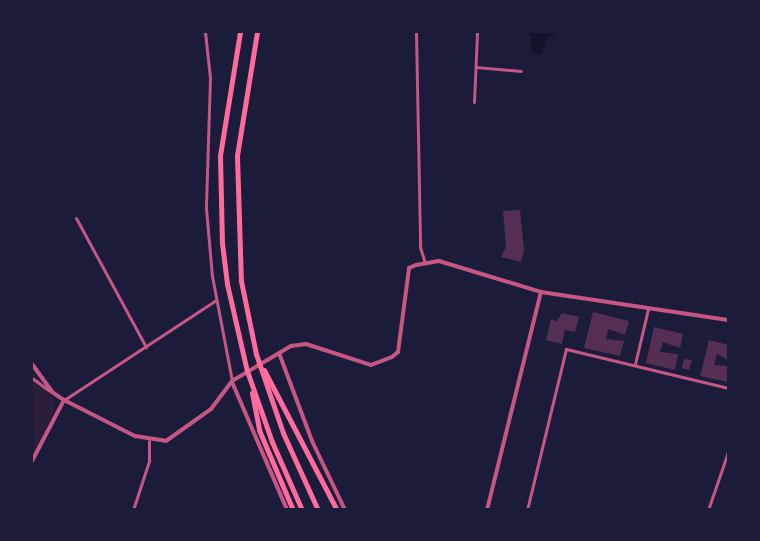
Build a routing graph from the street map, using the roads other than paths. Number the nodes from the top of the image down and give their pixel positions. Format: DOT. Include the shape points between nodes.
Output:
graph roads {
  1 [pos="205,32"];
  2 [pos="240,32"];
  3 [pos="257,32"];
  4 [pos="416,32"];
  5 [pos="477,32"];
  6 [pos="476,67"];
  7 [pos="521,71"];
  8 [pos="474,102"];
  9 [pos="76,218"];
  10 [pos="425,264"];
  11 [pos="541,292"];
  12 [pos="216,300"];
  13 [pos="648,309"];
  14 [pos="729,320"];
  15 [pos="146,346"];
  16 [pos="279,353"];
  17 [pos="256,354"];
  18 [pos="32,364"];
  19 [pos="635,364"];
  20 [pos="247,371"];
  21 [pos="32,378"];
  22 [pos="232,381"];
  23 [pos="729,388"];
  24 [pos="52,392"];
  25 [pos="64,400"];
  26 [pos="149,441"];
  27 [pos="729,452"];
  28 [pos="32,461"];
  29 [pos="317,507"];
  30 [pos="132,510"];
  31 [pos="287,510"];
  32 [pos="294,510"];
  33 [pos="302,510"];
  34 [pos="338,510"];
  35 [pos="345,510"];
  36 [pos="487,510"];
  37 [pos="527,510"];
  38 [pos="708,510"];
  1 -- 12 [label="street" via="206,208"];
  2 -- 20 [label="highway" via="224,114 220,199 227,284"];
  3 -- 17 [label="highway" via="240,114 235,197 241,281"];
  4 -- 10 [label="street" via="420,247"];
  5 -- 6 [label="street"];
  6 -- 7 [label="street"];
  6 -- 8 [label="street"];
  9 -- 15 [label="street"];
  10 -- 11 [label="street" via="439,261"];
  10 -- 16 [label="street" via="409,268 398,352 392,357 371,365 306,344"];
  11 -- 13 [label="street"];
  11 -- 36 [label="street"];
  12 -- 15 [label="street"];
  12 -- 22 [label="street"];
  13 -- 14 [label="street"];
  13 -- 19 [label="street"];
  15 -- 25 [label="street"];
  16 -- 22 [label="street"];
  16 -- 35 [label="street" via="312,441"];
  17 -- 29 [label="highway" via="283,433"];
  17 -- 34 [label="highway"];
  18 -- 24 [label="street"];
  19 -- 23 [label="street"];
  19 -- 37 [label="street" via="566,349"];
  20 -- 32 [label="highway" via="259,430"];
  20 -- 33 [label="highway"];
  21 -- 24 [label="street"];
  22 -- 26 [label="street" via="211,409 181,434 166,441"];
  22 -- 31 [label="street"];
  24 -- 25 [label="street"];
  25 -- 26 [label="street"];
  25 -- 28 [label="street"];
  26 -- 30 [label="street" via="149,460"];
  27 -- 38 [label="street"];
}
